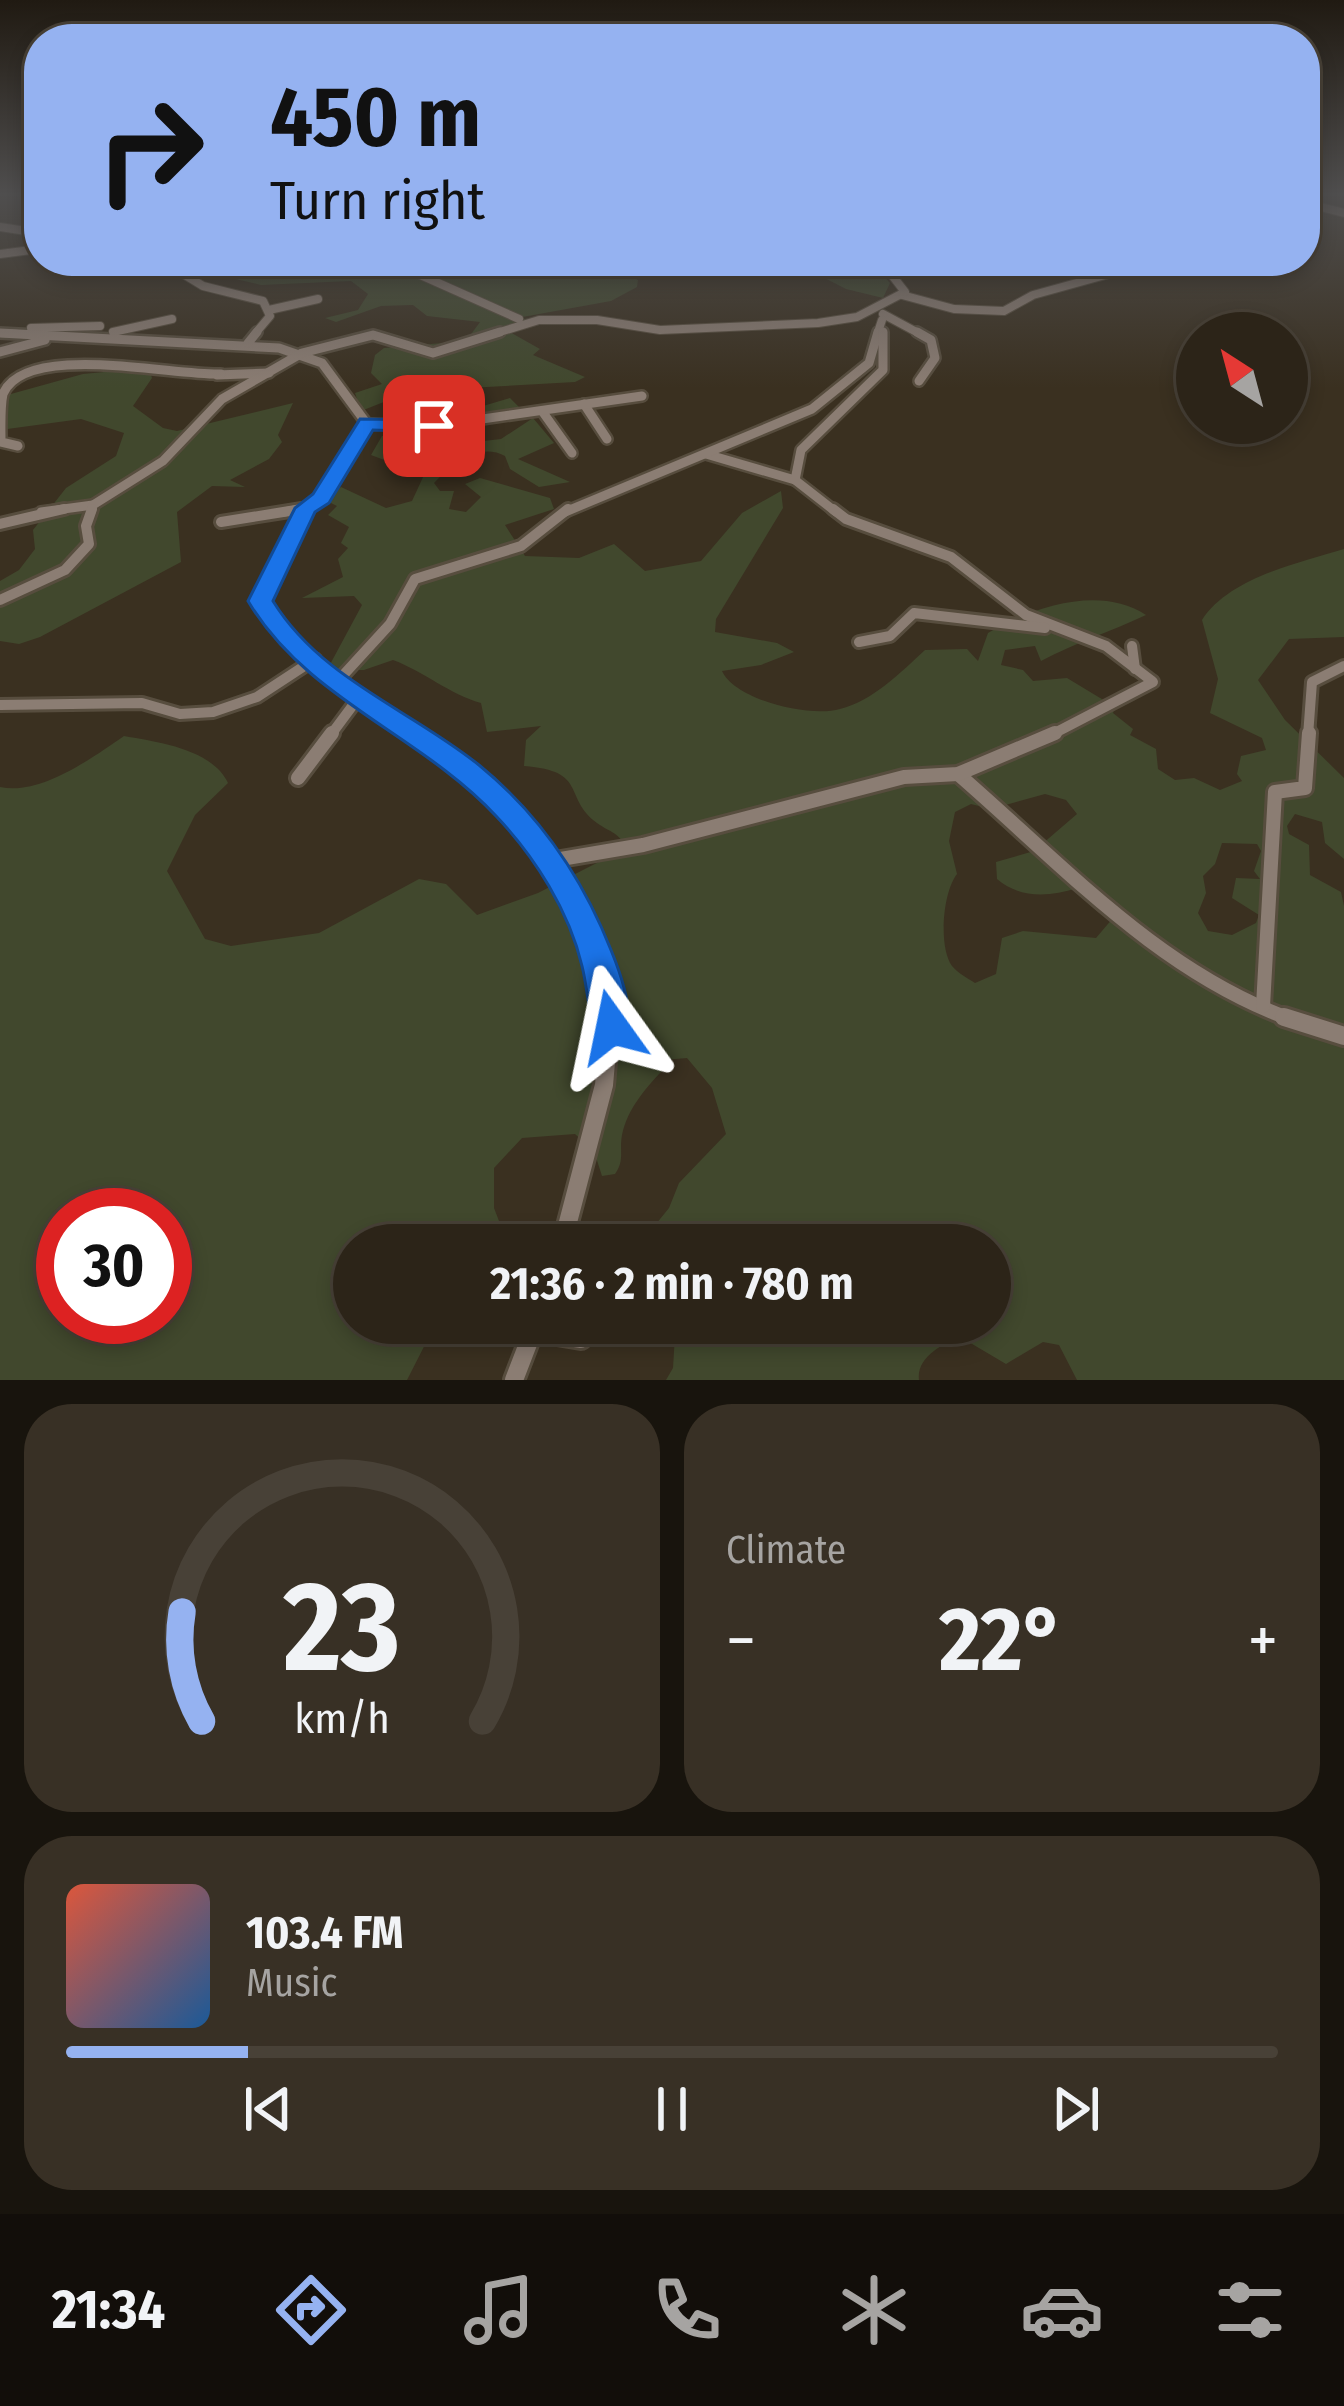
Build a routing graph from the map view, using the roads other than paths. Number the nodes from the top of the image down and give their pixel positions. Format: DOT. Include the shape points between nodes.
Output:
graph roads {
  1 [pos="183,276"];
  2 [pos="425,276"];
  3 [pos="895,276"];
  4 [pos="1102,276"];
  5 [pos="902,295"];
  6 [pos="318,299"];
  7 [pos="269,310"];
  8 [pos="882,314"];
  9 [pos="172,319"];
  10 [pos="538,320"];
  11 [pos="100,326"];
  12 [pos="0,333"];
  13 [pos="67,336"];
  14 [pos="248,343"];
  15 [pos="0,352"];
  16 [pos="302,353"];
  17 [pos="220,374"];
  18 [pos="270,374"];
  19 [pos="0,375"];
  20 [pos="22,377"];
  21 [pos="919,381"];
  22 [pos="192,382"];
  23 [pos="642,396"];
  24 [pos="584,404"];
  25 [pos="542,411"];
  26 [pos="367,424"];
  27 [pos="607,440"];
  28 [pos="18,446"];
  29 [pos="572,453"];
  30 [pos="705,454"];
  31 [pos="795,480"];
  32 [pos="93,505"];
  33 [pos="306,508"];
  34 [pos="221,522"];
  35 [pos="0,524"];
  36 [pos="0,600"];
  37 [pos="1076,631"];
  38 [pos="859,641"];
  39 [pos="1132,646"];
  40 [pos="315,659"];
  41 [pos="1344,666"];
  42 [pos="1135,670"];
  43 [pos="336,683"];
  44 [pos="358,697"];
  45 [pos="0,705"];
  46 [pos="958,774"];
  47 [pos="298,778"];
  48 [pos="549,861"];
  49 [pos="1263,1006"];
  50 [pos="1344,1036"];
  51 [pos="567,1224"];
  52 [pos="528,1344"];
  53 [pos="514,1380"];
  1 -- 7 [label="street" via="254,297"];
  2 -- 10 [label="street" via="510,319"];
  3 -- 5 [label="street"];
  4 -- 5 [label="street" via="1004,311"];
  5 -- 8 [label="street"];
  6 -- 7 [label="street"];
  7 -- 14 [label="street"];
  8 -- 10 [label="street" via="693,329"];
  8 -- 21 [label="street" via="931,340 935,358"];
  8 -- 30 [label="street" via="868,363 812,409"];
  8 -- 31 [label="street" via="883,370 801,450"];
  9 -- 13 [label="street"];
  10 -- 16 [label="street" via="433,352 368,334"];
  11 -- 12 [label="street"];
  12 -- 13 [label="street"];
  13 -- 14 [label="street"];
  13 -- 15 [label="street"];
  14 -- 16 [label="street"];
  16 -- 18 [label="street"];
  16 -- 26 [label="street" via="322,363"];
  17 -- 18 [label="street"];
  17 -- 20 [label="street" via="76,362"];
  17 -- 22 [label="street"];
  18 -- 32 [label="street" via="211,406 164,461"];
  19 -- 20 [label="street"];
  20 -- 28 [label="street" via="4,392 1,423 1,442"];
  23 -- 24 [label="street"];
  24 -- 25 [label="street"];
  24 -- 27 [label="street"];
  25 -- 26 [label="street" via="434,426"];
  25 -- 29 [label="street"];
  26 -- 33 [label="street" via="321,498"];
  30 -- 31 [label="street"];
  30 -- 43 [label="street" via="570,506 554,529 500,555 416,579 390,624"];
  31 -- 37 [label="street" via="846,519 952,557 1026,615"];
  32 -- 35 [label="street"];
  32 -- 36 [label="street" via="89,544 73,563"];
  33 -- 34 [label="street"];
  33 -- 40 [label="street" via="260,601"];
  37 -- 38 [label="street" via="914,613 890,636"];
  37 -- 42 [label="street"];
  39 -- 42 [label="street"];
  40 -- 43 [label="street"];
  40 -- 45 [label="street" via="257,697 213,712 180,714 142,703"];
  41 -- 49 [label="street" via="1312,682 1305,788 1275,792"];
  42 -- 46 [label="street" via="1153,682"];
  43 -- 44 [label="street"];
  44 -- 47 [label="street"];
  44 -- 48 [label="street" via="467,771"];
  46 -- 48 [label="street" via="904,777 643,845"];
  46 -- 49 [label="street" via="1133,933"];
  48 -- 51 [label="street" via="591,941 612,1027"];
  49 -- 50 [label="street"];
  52 -- 53 [label="street"];
}
